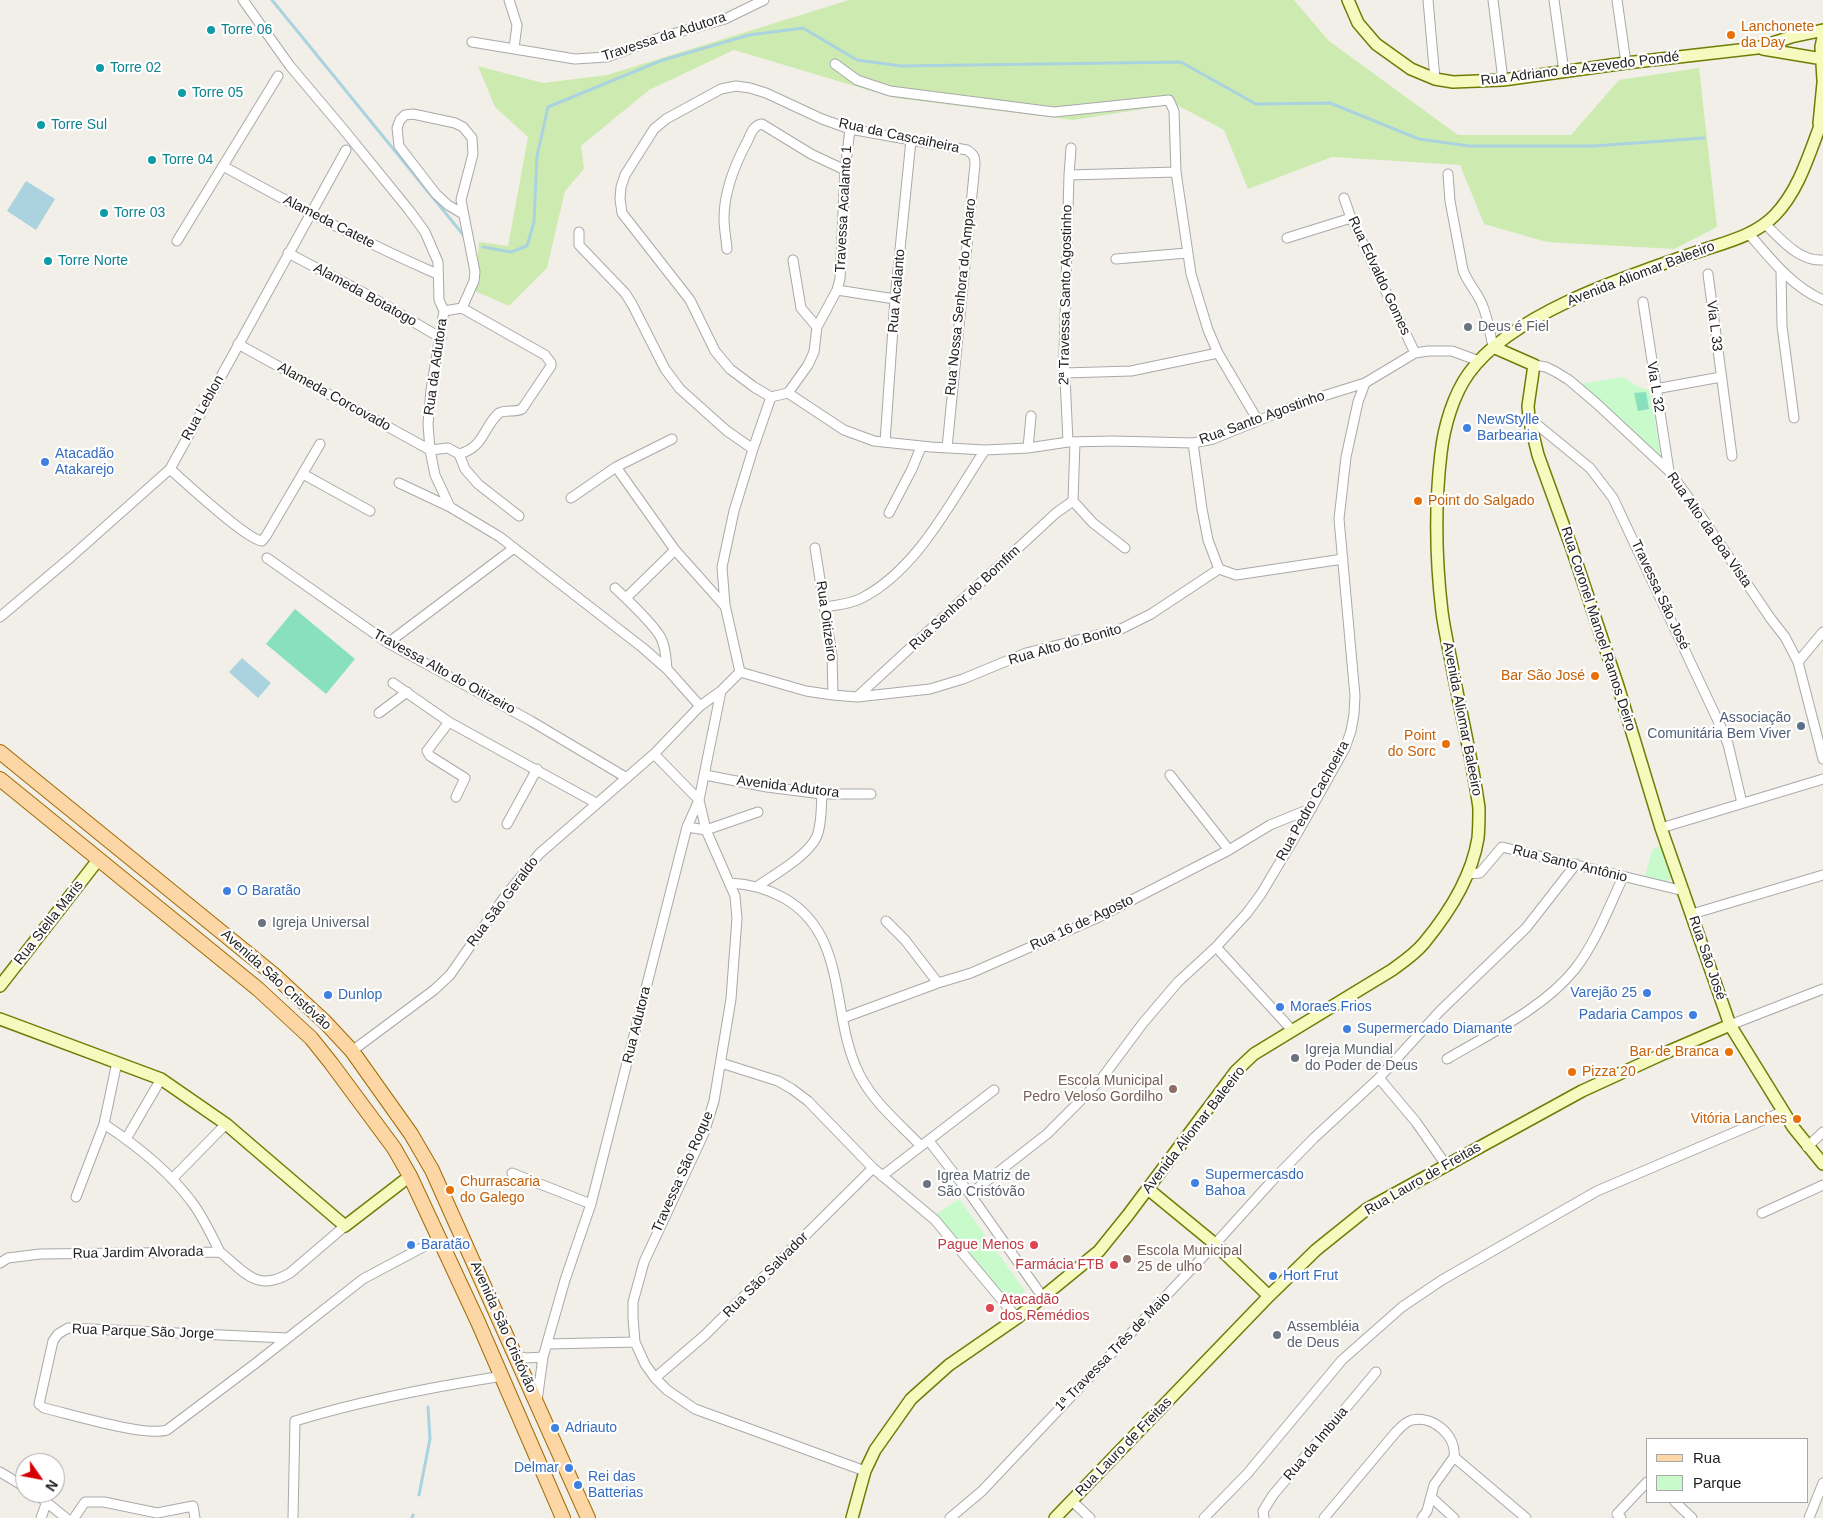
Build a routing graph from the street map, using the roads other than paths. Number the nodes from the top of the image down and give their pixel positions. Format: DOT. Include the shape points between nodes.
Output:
graph roads {
  1 [pos="243,0"];
  2 [pos="510,0"];
  3 [pos="764,0"];
  4 [pos="1348,0"];
  5 [pos="1428,0"];
  6 [pos="1493,0"];
  7 [pos="1554,0"];
  8 [pos="1617,0"];
  9 [pos="1823,30"];
  10 [pos="1823,37"];
  11 [pos="472,42"];
  12 [pos="514,48"];
  13 [pos="1757,48"];
  14 [pos="1802,55"];
  15 [pos="1822,59"];
  16 [pos="1626,63"];
  17 [pos="835,64"];
  18 [pos="1564,72"];
  19 [pos="278,76"];
  20 [pos="1436,79"];
  21 [pos="1503,80"];
  22 [pos="1823,81"];
  23 [pos="1823,118"];
  24 [pos="850,129"];
  25 [pos="1818,131"];
  26 [pos="911,140"];
  27 [pos="1071,148"];
  28 [pos="346,150"];
  29 [pos="966,150"];
  30 [pos="223,166"];
  31 [pos="845,170"];
  32 [pos="1176,172"];
  33 [pos="1448,174"];
  34 [pos="1068,175"];
  35 [pos="1344,198"];
  36 [pos="310,214"];
  37 [pos="463,214"];
  38 [pos="1351,218"];
  39 [pos="1765,224"];
  40 [pos="579,232"];
  41 [pos="1749,234"];
  42 [pos="1287,238"];
  43 [pos="177,241"];
  44 [pos="727,249"];
  45 [pos="288,253"];
  46 [pos="1187,253"];
  47 [pos="1116,259"];
  48 [pos="793,260"];
  49 [pos="1823,260"];
  50 [pos="1781,271"];
  51 [pos="437,274"];
  52 [pos="1708,274"];
  53 [pos="837,290"];
  54 [pos="895,299"];
  55 [pos="1823,300"];
  56 [pos="1643,302"];
  57 [pos="462,308"];
  58 [pos="444,311"];
  59 [pos="818,327"];
  60 [pos="441,338"];
  61 [pos="238,344"];
  62 [pos="1493,347"];
  63 [pos="1415,353"];
  64 [pos="1218,354"];
  65 [pos="1479,361"];
  66 [pos="1534,365"];
  67 [pos="1064,373"];
  68 [pos="1721,377"];
  69 [pos="1365,383"];
  70 [pos="1655,389"];
  71 [pos="788,393"];
  72 [pos="771,396"];
  73 [pos="1031,416"];
  74 [pos="1529,418"];
  75 [pos="1794,418"];
  76 [pos="1257,420"];
  77 [pos="672,439"];
  78 [pos="885,442"];
  79 [pos="1071,442"];
  80 [pos="1193,443"];
  81 [pos="320,444"];
  82 [pos="921,447"];
  83 [pos="947,448"];
  84 [pos="1028,448"];
  85 [pos="753,449"];
  86 [pos="430,450"];
  87 [pos="985,450"];
  88 [pos="459,454"];
  89 [pos="1732,456"];
  90 [pos="616,466"];
  91 [pos="170,469"];
  92 [pos="1669,471"];
  93 [pos="303,474"];
  94 [pos="398,483"];
  95 [pos="571,498"];
  96 [pos="1073,501"];
  97 [pos="450,507"];
  98 [pos="370,511"];
  99 [pos="889,513"];
  100 [pos="518,516"];
  101 [pos="514,548"];
  102 [pos="815,548"];
  103 [pos="1125,548"];
  104 [pos="675,550"];
  105 [pos="267,558"];
  106 [pos="1343,559"];
  107 [pos="1219,569"];
  108 [pos="615,588"];
  109 [pos="626,598"];
  110 [pos="724,605"];
  111 [pos="825,607"];
  112 [pos="0,617"];
  113 [pos="1823,632"];
  114 [pos="388,643"];
  115 [pos="1798,662"];
  116 [pos="668,669"];
  117 [pos="740,672"];
  118 [pos="393,683"];
  119 [pos="720,691"];
  120 [pos="407,692"];
  121 [pos="833,695"];
  122 [pos="857,697"];
  123 [pos="700,706"];
  124 [pos="379,713"];
  125 [pos="450,722"];
  126 [pos="0,752"];
  127 [pos="654,754"];
  128 [pos="1823,759"];
  129 [pos="536,770"];
  130 [pos="705,775"];
  131 [pos="1170,775"];
  132 [pos="627,778"];
  133 [pos="0,779"];
  134 [pos="1823,779"];
  135 [pos="822,794"];
  136 [pos="871,794"];
  137 [pos="456,797"];
  138 [pos="699,800"];
  139 [pos="596,803"];
  140 [pos="1742,803"];
  141 [pos="1312,808"];
  142 [pos="758,812"];
  143 [pos="506,824"];
  144 [pos="687,827"];
  145 [pos="1661,828"];
  146 [pos="706,830"];
  147 [pos="1230,850"];
  148 [pos="98,860"];
  149 [pos="1576,864"];
  150 [pos="1468,874"];
  151 [pos="1823,875"];
  152 [pos="1623,877"];
  153 [pos="730,883"];
  154 [pos="758,886"];
  155 [pos="1684,891"];
  156 [pos="1692,914"];
  157 [pos="886,921"];
  158 [pos="1216,947"];
  159 [pos="938,983"];
  160 [pos="0,986"];
  161 [pos="1823,989"];
  162 [pos="843,1018"];
  163 [pos="0,1019"];
  164 [pos="1730,1025"];
  165 [pos="1292,1030"];
  166 [pos="352,1051"];
  167 [pos="1447,1059"];
  168 [pos="116,1062"];
  169 [pos="721,1064"];
  170 [pos="1379,1078"];
  171 [pos="161,1079"];
  172 [pos="994,1090"];
  173 [pos="1782,1112"];
  174 [pos="104,1124"];
  175 [pos="226,1124"];
  176 [pos="1823,1132"];
  177 [pos="126,1139"];
  178 [pos="929,1140"];
  179 [pos="921,1146"];
  180 [pos="1807,1147"];
  181 [pos="1823,1164"];
  182 [pos="1446,1165"];
  183 [pos="873,1168"];
  184 [pos="512,1173"];
  185 [pos="410,1176"];
  186 [pos="882,1176"];
  187 [pos="172,1179"];
  188 [pos="1823,1185"];
  189 [pos="1148,1189"];
  190 [pos="970,1194"];
  191 [pos="76,1197"];
  192 [pos="591,1204"];
  193 [pos="1762,1212"];
  194 [pos="345,1226"];
  195 [pos="440,1238"];
  196 [pos="1214,1244"];
  197 [pos="220,1252"];
  198 [pos="0,1263"];
  199 [pos="1042,1296"];
  200 [pos="1269,1296"];
  201 [pos="1017,1318"];
  202 [pos="287,1338"];
  203 [pos="635,1342"];
  204 [pos="548,1344"];
  205 [pos="515,1355"];
  206 [pos="543,1357"];
  207 [pos="1376,1372"];
  208 [pos="503,1376"];
  209 [pos="655,1378"];
  210 [pos="536,1403"];
  211 [pos="1454,1457"];
  212 [pos="0,1472"];
  213 [pos="865,1472"];
  214 [pos="15,1480"];
  215 [pos="1646,1483"];
  216 [pos="1823,1483"];
  217 [pos="1431,1497"];
  218 [pos="1072,1501"];
  219 [pos="46,1503"];
  220 [pos="49,1503"];
  221 [pos="1676,1503"];
  222 [pos="40,1518"];
  223 [pos="66,1518"];
  224 [pos="74,1518"];
  225 [pos="195,1518"];
  226 [pos="293,1518"];
  227 [pos="563,1518"];
  228 [pos="588,1518"];
  229 [pos="852,1518"];
  230 [pos="950,1518"];
  231 [pos="1055,1518"];
  232 [pos="1090,1518"];
  233 [pos="1204,1518"];
  234 [pos="1264,1518"];
  235 [pos="1324,1518"];
  236 [pos="1422,1518"];
  237 [pos="1454,1518"];
  238 [pos="1526,1518"];
  239 [pos="1621,1518"];
  240 [pos="1692,1518"];
  241 [pos="1809,1518"];
  1 -- 51 [label="street, Rua da Adutora" via="294,72 409,210 438,262"];
  2 -- 12 [label="street" via="517,25"];
  3 -- 12 [label="street, Travessa da Adutora" via="725,19 608,57 574,59"];
  4 -- 20 [label="street, Rua Adriano de Azevedo Pondé" via="1358,23 1376,44 1406,66"];
  5 -- 20 [label="street"];
  6 -- 21 [label="street"];
  7 -- 18 [label="street"];
  8 -- 16 [label="street"];
  9 -- 13 [label="street, Rua Adriano de Azevedo Pondé"];
  10 -- 15 [label="street, Avenida Aliomar Baleeiro"];
  11 -- 12 [label="street, Travessa da Adutora"];
  13 -- 14 [label="street, Rua Adriano de Azevedo Pondé"];
  13 -- 16 [label="street, Rua Adriano de Azevedo Pondé"];
  14 -- 15 [label="street, Rua Adriano de Azevedo Pondé"];
  14 -- 22 [label="street" via="1813,64"];
  15 -- 22 [label="street, Avenida Aliomar Baleeiro"];
  16 -- 18 [label="street, Rua Adriano de Azevedo Pondé"];
  17 -- 32 [label="street" via="857,80 890,91 1054,112 1169,100 1174,111"];
  18 -- 21 [label="street, Rua Adriano de Azevedo Pondé"];
  19 -- 30 [label="street"];
  20 -- 21 [label="street, Rua Adriano de Azevedo Pondé" via="1453,82"];
  22 -- 25 [label="street, Avenida Aliomar Baleeiro"];
  23 -- 25 [label="street, Avenida Aliomar Baleeiro"];
  24 -- 26 [label="street, Rua da Cascaiheira"];
  24 -- 31 [label="street, Travessa Acalanto 1"];
  24 -- 72 [label="street, Rua da Cascaiheira" via="766,93 736,86 721,88 654,129 621,187 622,213 690,300 715,351 730,369"];
  25 -- 39 [label="street, Avenida Aliomar Baleeiro" via="1791,194"];
  26 -- 29 [label="street, Rua da Cascaiheira"];
  26 -- 54 [label="street, Rua Acalanto"];
  27 -- 34 [label="street, 2ª Travessa Santo Agostinho"];
  28 -- 36 [label="street, Rua Leblon"];
  29 -- 83 [label="street, Rua Nossa Senhora do Amparo" via="974,156 975,164"];
  30 -- 36 [label="street, Alameda Catete"];
  30 -- 43 [label="street"];
  31 -- 44 [label="street" via="758,124 728,185 724,217"];
  31 -- 53 [label="street, Travessa Acalanto 1" via="842,266"];
  32 -- 34 [label="street"];
  32 -- 46 [label="street"];
  33 -- 62 [label="street" via="1463,270 1482,304"];
  34 -- 67 [label="street, 2ª Travessa Santo Agostinho"];
  35 -- 38 [label="street, Rua Edvaldo Gomes"];
  36 -- 45 [label="street, Rua Leblon"];
  36 -- 51 [label="street, Alameda Catete"];
  37 -- 37 [label="street" via="461,200 473,154 472,138 455,123 405,115 397,128 399,146 436,194"];
  37 -- 57 [label="street" via="475,272"];
  38 -- 42 [label="street"];
  38 -- 63 [label="street, Rua Edvaldo Gomes"];
  39 -- 41 [label="street, Avenida Aliomar Baleeiro"];
  39 -- 49 [label="street" via="1799,254"];
  40 -- 85 [label="street" via="579,245 625,293 665,370 680,389 727,431"];
  41 -- 50 [label="street"];
  41 -- 62 [label="street, Avenida Aliomar Baleeiro" via="1637,273 1558,306"];
  45 -- 60 [label="street, Alameda Botatogo"];
  45 -- 61 [label="street, Rua Leblon"];
  46 -- 47 [label="street"];
  46 -- 64 [label="street" via="1208,330"];
  48 -- 59 [label="street" via="801,308"];
  50 -- 55 [label="street" via="1802,289"];
  50 -- 75 [label="street" via="1782,326"];
  51 -- 58 [label="street, Rua da Adutora" via="439,300"];
  52 -- 68 [label="street, Via L 33"];
  53 -- 54 [label="street, Travessa Acalanto 1"];
  53 -- 59 [label="street"];
  54 -- 78 [label="street, Rua Acalanto"];
  56 -- 70 [label="street, Via L 32"];
  57 -- 58 [label="street"];
  57 -- 88 [label="street" via="545,355 551,366 522,409 499,413 480,442"];
  58 -- 60 [label="street, Rua da Adutora"];
  59 -- 71 [label="street" via="814,352"];
  60 -- 86 [label="street, Rua da Adutora" via="431,390"];
  61 -- 86 [label="street, Alameda Corcovado"];
  61 -- 91 [label="street, Rua Leblon"];
  62 -- 65 [label="street, Avenida Aliomar Baleeiro"];
  62 -- 66 [label="street, Rua Alto da Boa Vista"];
  63 -- 65 [label="street" via="1452,351"];
  63 -- 69 [label="street"];
  64 -- 67 [label="street" via="1131,371"];
  64 -- 76 [label="street"];
  65 -- 150 [label="street, Avenida Aliomar Baleeiro" via="1464,380 1448,420 1441,452 1438,495 1442,612 1479,808 1478,839"];
  66 -- 74 [label="street, Rua Coronel Manoel Ramos Deiro"];
  66 -- 92 [label="street, Rua Alto da Boa Vista" via="1569,380"];
  67 -- 79 [label="street, 2ª Travessa Santo Agostinho"];
  68 -- 70 [label="street"];
  68 -- 89 [label="street, Via L 33"];
  69 -- 76 [label="street, Rua Santo Agostinho"];
  69 -- 106 [label="street, Rua Pedro Cachoeira" via="1351,428 1342,484 1339,519"];
  70 -- 92 [label="street, Via L 32"];
  71 -- 72 [label="street"];
  71 -- 78 [label="street" via="844,430"];
  72 -- 85 [label="street"];
  73 -- 84 [label="street"];
  74 -- 140 [label="street, Travessa São José" via="1590,468 1613,498 1720,725 1728,744"];
  74 -- 145 [label="street, Rua Coronel Manoel Ramos Deiro" via="1538,455 1615,677"];
  76 -- 80 [label="street, Rua Santo Agostinho" via="1234,431"];
  77 -- 90 [label="street"];
  78 -- 82 [label="street"];
  79 -- 80 [label="street, Rua Santo Agostinho"];
  79 -- 84 [label="street"];
  79 -- 96 [label="street"];
  80 -- 107 [label="street" via="1208,540"];
  81 -- 93 [label="street"];
  82 -- 83 [label="street"];
  82 -- 99 [label="street"];
  83 -- 87 [label="street"];
  84 -- 87 [label="street"];
  85 -- 110 [label="street" via="723,558"];
  86 -- 88 [label="street" via="448,448"];
  86 -- 97 [label="street, Rua da Adutora" via="435,474"];
  87 -- 111 [label="street" via="931,533 902,568 862,598"];
  88 -- 100 [label="street" via="465,469 478,484"];
  90 -- 95 [label="street"];
  90 -- 104 [label="street"];
  91 -- 93 [label="street" via="253,538 262,541"];
  91 -- 112 [label="street, Rua Leblon"];
  92 -- 115 [label="street, Rua Alto da Boa Vista" via="1785,637"];
  93 -- 98 [label="street"];
  94 -- 97 [label="street"];
  96 -- 103 [label="street" via="1093,523"];
  96 -- 122 [label="street, Rua Senhor do Bomfim" via="1056,513"];
  97 -- 101 [label="street"];
  101 -- 114 [label="street"];
  101 -- 116 [label="street"];
  102 -- 111 [label="street, Rua Oitizeiro"];
  104 -- 109 [label="street"];
  104 -- 110 [label="street"];
  105 -- 114 [label="street, Travessa Alto do Oitizeiro"];
  106 -- 107 [label="street" via="1236,575"];
  106 -- 141 [label="street, Rua Pedro Cachoeira" via="1354,714 1345,748"];
  107 -- 122 [label="street, Rua Alto do Bonito" via="1152,614 1121,629 1026,653 930,689"];
  108 -- 109 [label="street"];
  109 -- 116 [label="street" via="660,635"];
  110 -- 117 [label="street"];
  111 -- 121 [label="street, Rua Oitizeiro" via="832,655"];
  113 -- 115 [label="street"];
  114 -- 132 [label="street, Travessa Alto do Oitizeiro"];
  115 -- 128 [label="street, Rua Alto da Boa Vista"];
  116 -- 123 [label="street"];
  117 -- 119 [label="street"];
  117 -- 121 [label="street, Rua Alto do Bonito" via="790,688"];
  118 -- 120 [label="street"];
  119 -- 123 [label="street, Rua São Geraldo"];
  119 -- 130 [label="street, Rua Adutora"];
  120 -- 124 [label="street"];
  120 -- 125 [label="street"];
  121 -- 122 [label="street, Rua Alto do Bonito"];
  123 -- 127 [label="street, Rua São Geraldo"];
  125 -- 129 [label="street"];
  125 -- 137 [label="street" via="427,751 465,778"];
  126 -- 166 [label="main road, Avenida São Cristóvão" via="273,974"];
  127 -- 132 [label="street, Rua São Geraldo"];
  127 -- 138 [label="street"];
  129 -- 139 [label="street"];
  129 -- 143 [label="street"];
  130 -- 135 [label="street, Avenida Adutora"];
  130 -- 138 [label="street, Rua Adutora"];
  131 -- 147 [label="street"];
  132 -- 139 [label="street, Rua São Geraldo"];
  133 -- 148 [label="main road, Avenida São Cristóvão"];
  134 -- 140 [label="street"];
  135 -- 136 [label="street, Avenida Adutora"];
  135 -- 154 [label="street" via="818,830 812,845"];
  138 -- 144 [label="street, Rua Adutora"];
  138 -- 146 [label="street, Travessa São Roque"];
  139 -- 166 [label="street, Rua São Geraldo" via="525,870 450,976"];
  140 -- 145 [label="street"];
  141 -- 147 [label="street, Rua 16 de Agosto" via="1270,825"];
  141 -- 158 [label="street, Rua Pedro Cachoeira" via="1261,894"];
  142 -- 146 [label="street"];
  144 -- 146 [label="street"];
  144 -- 192 [label="street, Rua Adutora"];
  145 -- 155 [label="street, Rua Coronel Manoel Ramos Deiro"];
  146 -- 153 [label="street, Travessa São Roque"];
  147 -- 159 [label="street, Rua 16 de Agosto" via="1097,918 971,973"];
  148 -- 160 [label="street, Rua Stella Maris"];
  148 -- 185 [label="main road, Avenida São Cristóvão" via="258,989 311,1038 379,1127"];
  149 -- 150 [label="street, Rua Santo Antônio" via="1502,847 1480,873"];
  149 -- 152 [label="street, Rua Santo Antônio"];
  149 -- 170 [label="street, 1ª Travessa Três de Maio" via="1526,928 1440,1011"];
  150 -- 165 [label="street, Avenida Aliomar Baleeiro" via="1441,921 1411,956"];
  151 -- 156 [label="street"];
  152 -- 155 [label="street, Rua Santo Antônio"];
  152 -- 167 [label="street" via="1586,952 1564,981 1513,1020"];
  153 -- 154 [label="street"];
  153 -- 169 [label="street, Travessa São Roque" via="737,903 737,926"];
  154 -- 162 [label="street" via="793,903 814,924 827,950"];
  155 -- 156 [label="street, Rua São José"];
  156 -- 164 [label="street, Rua São José"];
  157 -- 159 [label="street"];
  158 -- 165 [label="street"];
  158 -- 190 [label="street, Rua Pedro Cachoeira" via="1178,982 1143,1022 1102,1078 1047,1134"];
  159 -- 162 [label="street, Rua 16 de Agosto"];
  161 -- 164 [label="street, Rua Lauro de Freitas"];
  162 -- 179 [label="street" via="847,1044 865,1085 878,1103"];
  163 -- 168 [label="street"];
  164 -- 173 [label="street, Rua São José"];
  164 -- 182 [label="street, Rua Lauro de Freitas" via="1582,1091"];
  165 -- 189 [label="street, Avenida Aliomar Baleeiro" via="1254,1054 1236,1071"];
  166 -- 205 [label="main road, Avenida São Cristóvão" via="411,1134 432,1170"];
  168 -- 171 [label="street"];
  168 -- 174 [label="street"];
  169 -- 183 [label="street" via="763,1075 792,1089 808,1101"];
  169 -- 203 [label="street, Travessa São Roque" via="704,1132 644,1262 634,1302"];
  170 -- 182 [label="street"];
  170 -- 196 [label="street, 1ª Travessa Três de Maio" via="1314,1138"];
  171 -- 175 [label="street"];
  171 -- 177 [label="street"];
  172 -- 178 [label="street"];
  173 -- 180 [label="street, Rua São José"];
  173 -- 233 [label="street" via="1597,1191 1442,1280 1402,1307 1342,1360 1247,1474"];
  174 -- 177 [label="street"];
  174 -- 191 [label="street"];
  175 -- 187 [label="street"];
  175 -- 194 [label="street"];
  176 -- 180 [label="street"];
  177 -- 187 [label="street"];
  178 -- 179 [label="street"];
  178 -- 190 [label="street"];
  179 -- 186 [label="street"];
  180 -- 181 [label="street, Rua São José"];
  182 -- 200 [label="street, Rua Lauro de Freitas" via="1367,1209 1316,1250"];
  183 -- 186 [label="street"];
  183 -- 209 [label="street, Rua São Salvador" via="705,1335"];
  184 -- 192 [label="street"];
  185 -- 194 [label="street, Rua Jardim Alvorada"];
  185 -- 195 [label="main road, Avenida São Cristóvão"];
  186 -- 201 [label="street" via="934,1220"];
  187 -- 197 [label="street" via="191,1201"];
  188 -- 193 [label="street"];
  189 -- 196 [label="street"];
  189 -- 199 [label="street, Avenida Aliomar Baleeiro" via="1099,1251"];
  190 -- 199 [label="street"];
  192 -- 204 [label="street, Rua Adutora" via="565,1280"];
  194 -- 197 [label="street, Rua Jardim Alvorada" via="290,1274 274,1281 254,1280"];
  195 -- 202 [label="street, Rua Parque São Jorge" via="363,1280"];
  195 -- 208 [label="main road, Avenida São Cristóvão"];
  196 -- 200 [label="street"];
  196 -- 230 [label="street, 1ª Travessa Três de Maio" via="982,1491"];
  197 -- 198 [label="street, Rua Jardim Alvorada" via="40,1254 13,1257"];
  199 -- 201 [label="street, Avenida Aliomar Baleeiro"];
  200 -- 218 [label="street, Rua Lauro de Freitas"];
  201 -- 213 [label="street, Avenida Aliomar Baleeiro" via="949,1365 912,1399 875,1450"];
  202 -- 202 [label="street, Rua Parque São Jorge" via="68,1328 53,1341 40,1404 44,1408 125,1428 161,1432"];
  203 -- 204 [label="street"];
  203 -- 209 [label="street, Travessa São Roque"];
  204 -- 206 [label="street, Rua Adutora"];
  205 -- 206 [label="street"];
  205 -- 210 [label="main road, Avenida São Cristóvão"];
  206 -- 210 [label="street, Rua Adutora"];
  207 -- 234 [label="street, Rua da Imbuia" via="1273,1495 1263,1510"];
  208 -- 226 [label="street" via="404,1393 294,1421"];
  208 -- 227 [label="main road, Avenida São Cristóvão"];
  209 -- 213 [label="street, Travessa São Roque" via="695,1409"];
  210 -- 228 [label="main road, Avenida São Cristóvão"];
  211 -- 217 [label="street" via="1434,1485"];
  211 -- 235 [label="street" via="1451,1439 1432,1422 1421,1419 1406,1423"];
  211 -- 238 [label="street"];
  212 -- 214 [label="street"];
  213 -- 229 [label="street, Avenida Aliomar Baleeiro"];
  215 -- 239 [label="street" via="1617,1514"];
  216 -- 241 [label="street"];
  217 -- 236 [label="street"];
  217 -- 237 [label="street"];
  218 -- 231 [label="street, Rua Lauro de Freitas"];
  218 -- 232 [label="street"];
  219 -- 222 [label="street"];
  220 -- 223 [label="street"];
  221 -- 240 [label="street"];
  224 -- 225 [label="street" via="87,1501 157,1513 193,1506"];
}
